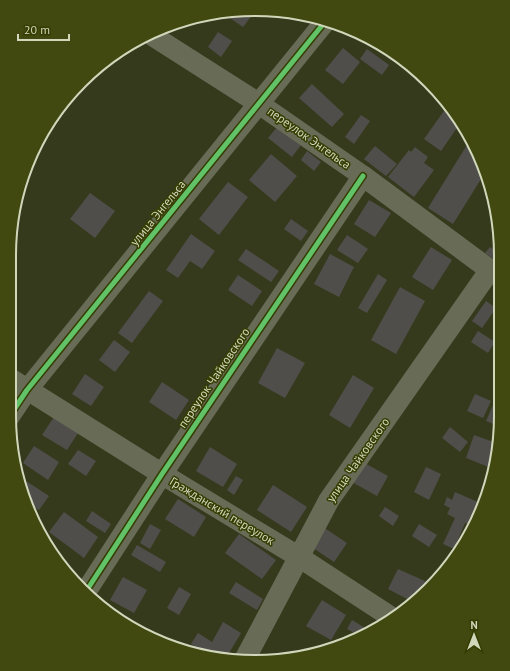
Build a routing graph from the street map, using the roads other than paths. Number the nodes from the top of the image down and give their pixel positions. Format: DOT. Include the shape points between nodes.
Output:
graph roads {
  1 [pos="322,26"];
  2 [pos="156,38"];
  3 [pos="258,103"];
  4 [pos="363,176"];
  5 [pos="494,273"];
  6 [pos="16,383"];
  7 [pos="27,390"];
  8 [pos="16,406"];
  9 [pos="162,474"];
  10 [pos="299,557"];
  11 [pos="89,588"];
  12 [pos="388,615"];
  13 [pos="247,654"];
  1 -- 3 [label="street, улица Энгельса"];
  2 -- 3 [label="street, переулок Энгельса"];
  3 -- 4 [label="street, переулок Энгельса"];
  3 -- 7 [label="street, улица Энгельса"];
  4 -- 5 [label="street, переулок Энгельса"];
  4 -- 9 [label="street, переулок Чайковского"];
  5 -- 10 [label="street, улица Чайковского" via="329,500"];
  6 -- 7 [label="street, Гражданский переулок"];
  7 -- 8 [label="street, улица Энгельса"];
  7 -- 9 [label="street, Гражданский переулок"];
  9 -- 10 [label="street, Гражданский переулок"];
  9 -- 11 [label="street, переулок Чайковского"];
  10 -- 12 [label="street, Гражданский переулок"];
  10 -- 13 [label="street, улица Чайковского"];
}
